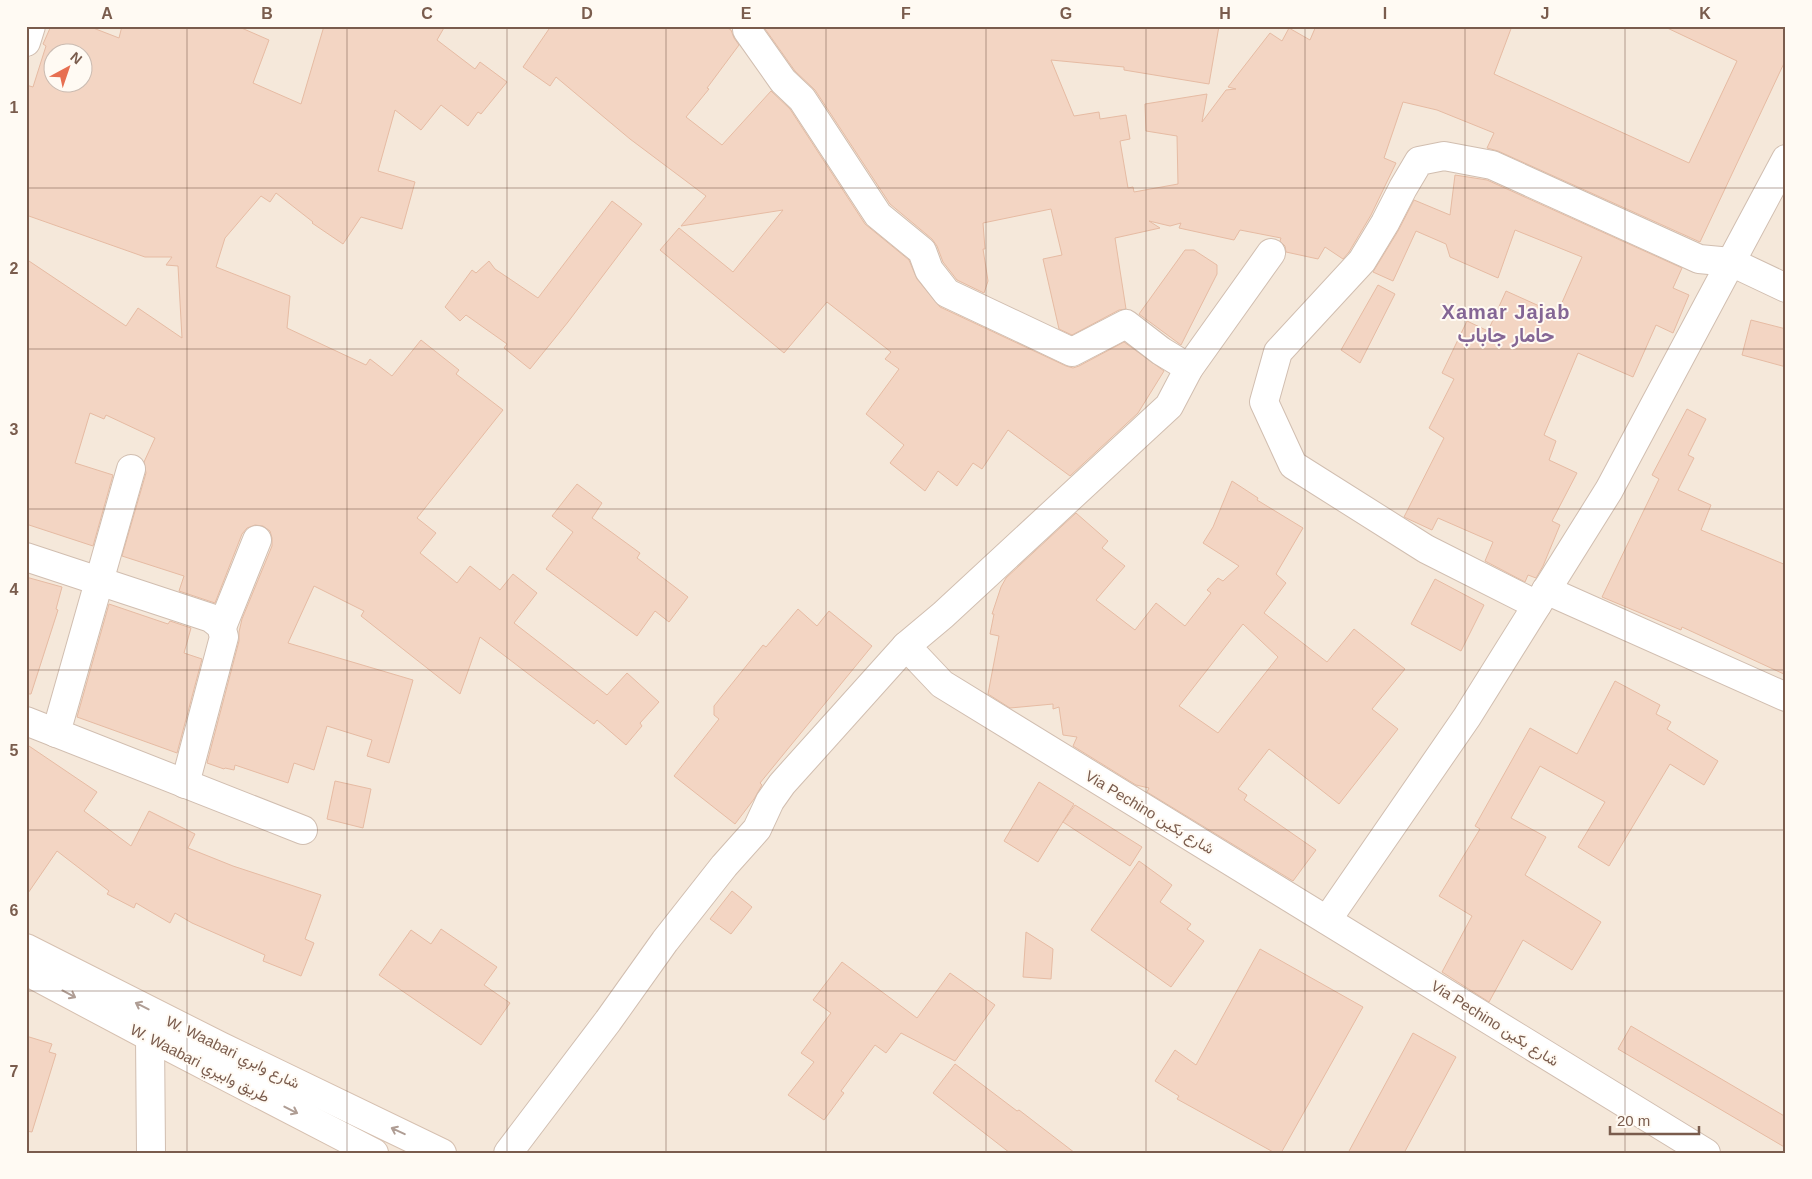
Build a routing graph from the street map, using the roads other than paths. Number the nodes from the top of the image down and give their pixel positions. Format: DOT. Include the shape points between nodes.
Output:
graph roads {
  1 [pos="31,26"];
  2 [pos="747,26"];
  3 [pos="26,42"];
  4 [pos="1786,159"];
  5 [pos="1271,253"];
  6 [pos="1731,262"];
  7 [pos="1786,288"];
  8 [pos="1189,368"];
  9 [pos="131,469"];
  10 [pos="257,540"];
  11 [pos="26,557"];
  12 [pos="100,581"];
  13 [pos="1542,597"];
  14 [pos="222,627"];
  15 [pos="906,646"];
  16 [pos="1786,697"];
  17 [pos="26,721"];
  18 [pos="56,733"];
  19 [pos="186,784"];
  20 [pos="303,830"];
  21 [pos="1327,920"];
  22 [pos="26,948"];
  23 [pos="26,971"];
  24 [pos="150,1038"];
  25 [pos="151,1153"];
  26 [pos="374,1153"];
  27 [pos="442,1153"];
  28 [pos="508,1153"];
  29 [pos="1706,1153"];
  1 -- 3 [label="street"];
  2 -- 8 [label="street" via="783,81 802,99 878,215 922,251 929,270 947,293 1072,352 1126,324"];
  4 -- 6 [label="street"];
  5 -- 8 [label="street"];
  6 -- 7 [label="street"];
  6 -- 13 [label="street" via="1609,490"];
  6 -- 13 [label="street" via="1699,259 1492,165 1444,156 1419,161 1386,224 1362,261 1278,352 1264,402 1293,465 1426,549"];
  8 -- 15 [label="street" via="1169,406"];
  9 -- 12 [label="street"];
  10 -- 14 [label="street"];
  11 -- 12 [label="street"];
  12 -- 14 [label="street" via="211,618"];
  12 -- 18 [label="street"];
  13 -- 16 [label="street"];
  13 -- 21 [label="street" via="1467,717"];
  14 -- 19 [label="street" via="224,637"];
  15 -- 21 [label="street, Via Pechino شارع بكين" via="942,684"];
  15 -- 28 [label="street" via="782,784 757,829 665,941"];
  17 -- 18 [label="street"];
  18 -- 19 [label="street"];
  19 -- 20 [label="street"];
  21 -- 29 [label="street, Via Pechino شارع بكين"];
  27 -- 22 [label="street, W. Waabari شارع وابري, one-way"];
  23 -- 24 [label="street, W. Waabari طريق وابيري, one-way"];
  24 -- 25 [label="street"];
  24 -- 26 [label="street, W. Waabari طريق وابيري, one-way"];
}
